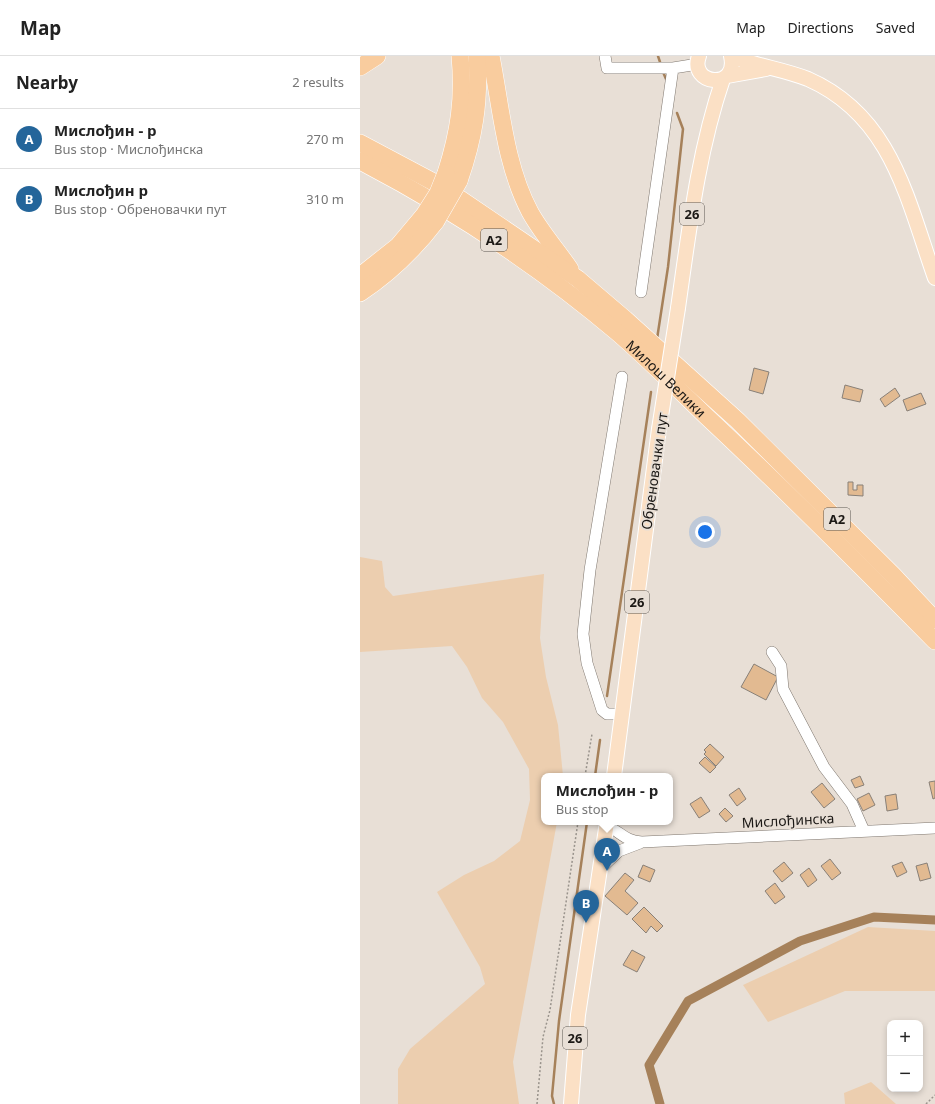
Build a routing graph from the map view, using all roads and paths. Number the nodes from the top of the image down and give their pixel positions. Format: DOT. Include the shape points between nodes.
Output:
graph roads {
  1 [pos="377,56"];
  2 [pos="460,56"];
  3 [pos="477,56"];
  4 [pos="491,56"];
  5 [pos="605,56"];
  6 [pos="732,56"];
  7 [pos="699,60"];
  8 [pos="360,67"];
  9 [pos="673,68"];
  10 [pos="776,68"];
  11 [pos="725,77"];
  12 [pos="706,78"];
  13 [pos="710,120"];
  14 [pos="360,143"];
  15 [pos="360,161"];
  16 [pos="452,177"];
  17 [pos="430,218"];
  18 [pos="360,276"];
  19 [pos="935,278"];
  20 [pos="578,279"];
  21 [pos="641,292"];
  22 [pos="360,293"];
  23 [pos="622,378"];
  24 [pos="935,620"];
  25 [pos="935,641"];
  26 [pos="772,652"];
  27 [pos="622,714"];
  28 [pos="592,734"];
  29 [pos="586,773"];
  30 [pos="614,773"];
  31 [pos="578,825"];
  32 [pos="607,825"];
  33 [pos="608,825"];
  34 [pos="935,828"];
  35 [pos="864,831"];
  36 [pos="642,842"];
  37 [pos="600,869"];
  38 [pos="935,1095"];
  39 [pos="537,1104"];
  40 [pos="571,1104"];
  41 [pos="926,1104"];
  1 -- 8 [label="highway"];
  2 -- 16 [label="highway" via="462,91"];
  3 -- 16 [label="highway" via="478,97 472,138"];
  4 -- 20 [label="highway" via="518,184 530,211"];
  5 -- 9 [label="street" via="607,68"];
  6 -- 10 [label="main road"];
  6 -- 11 [label="main road, 26" via="732,70"];
  7 -- 9 [label="street"];
  7 -- 12 [label="main road, 26" via="700,72"];
  9 -- 21 [label="street"];
  10 -- 11 [label="main road"];
  10 -- 19 [label="main road" via="830,91 856,110 868,123 890,155"];
  11 -- 12 [label="main road" via="713,80"];
  11 -- 13 [label="main road, Обреновачки пут / 26"];
  12 -- 13 [label="main road, Обреновачки пут / 26"];
  13 -- 27 [label="main road, Обреновачки пут / 26, bridge" via="690,224 659,428"];
  14 -- 20 [label="highway, Милош Велики / A2" via="441,186"];
  15 -- 25 [label="highway, Милош Велики / A2" via="438,204 496,242 554,283 618,334 825,529"];
  16 -- 17 [label="highway, bridge" via="438,193"];
  17 -- 18 [label="highway"];
  17 -- 22 [label="highway" via="405,258"];
  20 -- 24 [label="highway, Милош Велики / A2" via="737,420 888,569"];
  23 -- 27 [label="street" via="590,570 583,634 586,663 602,710 607,714"];
  26 -- 35 [label="street" via="781,666 783,689 824,767 852,804"];
  27 -- 30 [label="main road, Обреновачки пут / 26"];
  28 -- 29 [label="path"];
  31 -- 39 [label="path" via="550,1010 543,1037"];
  32 -- 37 [label="main road, 26"];
  33 -- 36 [label="street, Мислођинска" via="628,839"];
  34 -- 35 [label="street, Мислођинска"];
  35 -- 36 [label="street, Мислођинска"];
  36 -- 37 [label="street, Мислођинска" via="619,851"];
  37 -- 40 [label="main road, 26" via="578,1015"];
  38 -- 41 [label="path"];
}
